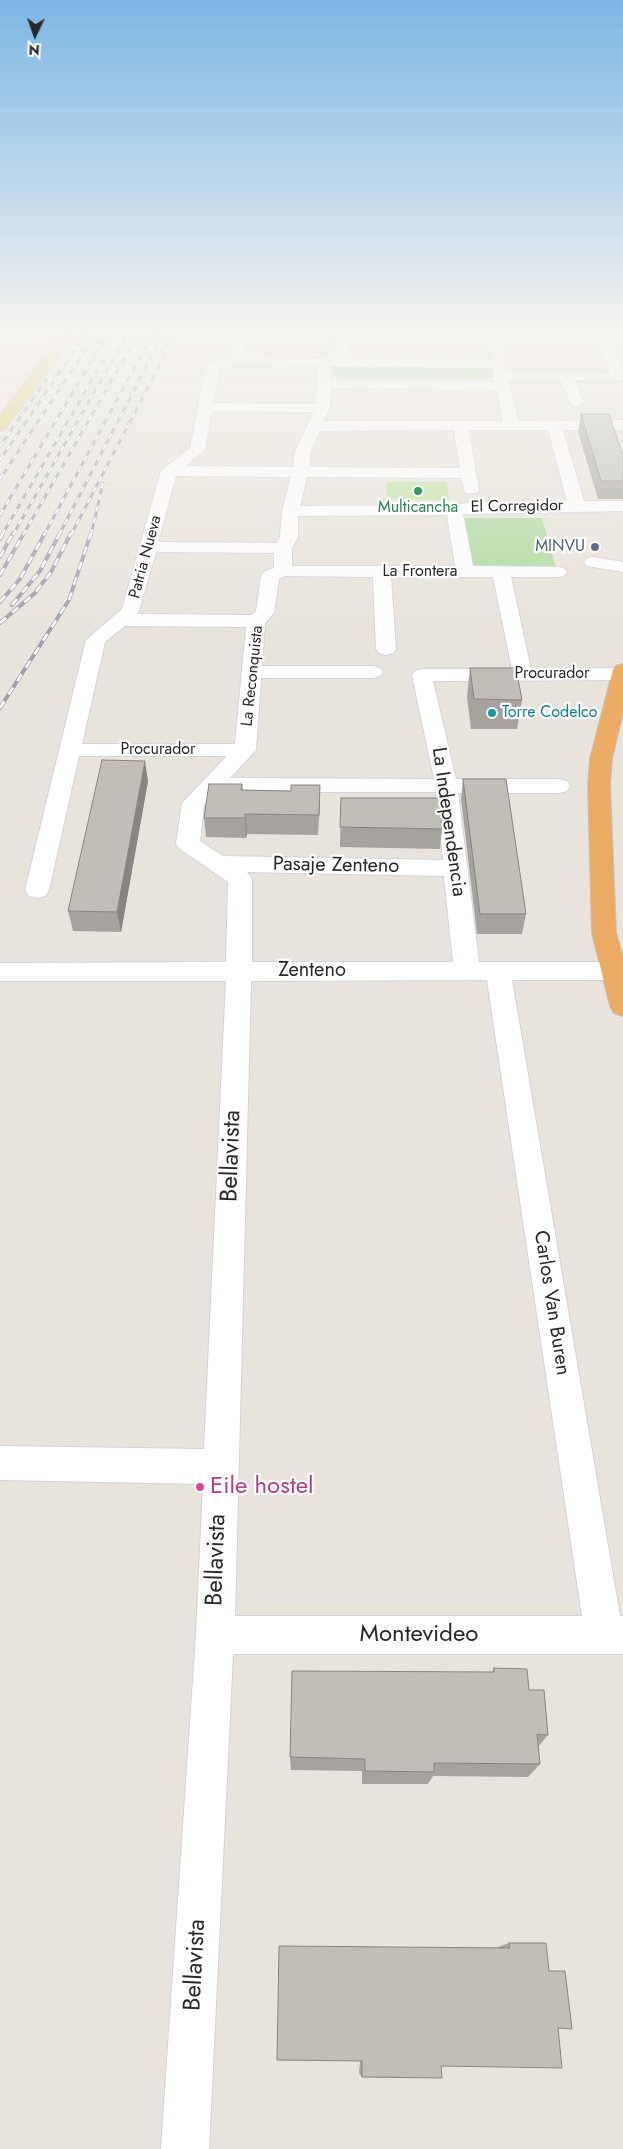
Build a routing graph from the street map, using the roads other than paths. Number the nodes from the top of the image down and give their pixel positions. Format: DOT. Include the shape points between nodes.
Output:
graph roads {
  1 [pos="201,431"];
  2 [pos="312,431"];
  3 [pos="462,431"];
  4 [pos="556,431"];
  5 [pos="169,471"];
  6 [pos="300,472"];
  7 [pos="468,473"];
  8 [pos="474,506"];
  9 [pos="577,506"];
  10 [pos="623,506"];
  11 [pos="454,510"];
  12 [pos="290,511"];
  13 [pos="148,547"];
  14 [pos="283,548"];
  15 [pos="593,562"];
  16 [pos="623,566"];
  17 [pos="283,571"];
  18 [pos="382,571"];
  19 [pos="465,572"];
  20 [pos="501,572"];
  21 [pos="558,572"];
  22 [pos="121,620"];
  23 [pos="256,621"];
  24 [pos="386,649"];
  25 [pos="252,672"];
  26 [pos="373,672"];
  27 [pos="622,672"];
  28 [pos="523,674"];
  29 [pos="422,675"];
  30 [pos="70,750"];
  31 [pos="245,750"];
  32 [pos="210,785"];
  33 [pos="446,785"];
  34 [pos="559,786"];
  35 [pos="218,864"];
  36 [pos="455,868"];
  37 [pos="37,890"];
  38 [pos="467,971"];
  39 [pos="498,971"];
  40 [pos="619,971"];
  41 [pos="0,972"];
  42 [pos="239,972"];
  43 [pos="623,1006"];
  44 [pos="0,1463"];
  45 [pos="220,1467"];
  46 [pos="215,1635"];
  47 [pos="613,1635"];
  48 [pos="185,2149"];
  1 -- 5 [label="street" via="197,450"];
  2 -- 6 [label="street" via="303,451"];
  3 -- 7 [label="street"];
  4 -- 9 [label="street"];
  5 -- 6 [label="street, El Corregidor"];
  5 -- 13 [label="street, Patria Nueva"];
  6 -- 7 [label="street, El Corregidor"];
  6 -- 12 [label="street"];
  7 -- 8 [label="street"];
  8 -- 9 [label="street, El Corregidor"];
  8 -- 11 [label="street, El Corregidor"];
  9 -- 10 [label="street, El Corregidor"];
  11 -- 12 [label="street, El Corregidor"];
  11 -- 19 [label="street"];
  12 -- 14 [label="street" via="289,537"];
  13 -- 14 [label="street"];
  13 -- 22 [label="street, Patria Nueva" via="131,611"];
  14 -- 17 [label="street"];
  15 -- 16 [label="street"];
  17 -- 18 [label="street, La Frontera"];
  17 -- 23 [label="street, La Reconquista" via="270,576 265,613"];
  18 -- 19 [label="street, La Frontera"];
  18 -- 24 [label="street"];
  19 -- 20 [label="street, La Frontera"];
  20 -- 21 [label="street, La Frontera"];
  20 -- 28 [label="street"];
  22 -- 23 [label="street"];
  22 -- 30 [label="street, Patria Nueva" via="96,640"];
  23 -- 25 [label="street, La Reconquista"];
  25 -- 26 [label="street"];
  25 -- 31 [label="street, La Reconquista"];
  27 -- 28 [label="street, Procurador"];
  27 -- 40 [label="highway" via="601,759 599,786 604,933"];
  28 -- 29 [label="street, Procurador"];
  29 -- 33 [label="street, La Independencia"];
  30 -- 31 [label="street, Procurador"];
  30 -- 37 [label="street, Patria Nueva"];
  31 -- 32 [label="street, La Reconquista"];
  32 -- 33 [label="street"];
  32 -- 35 [label="street, La Reconquista" via="193,803 188,844"];
  33 -- 34 [label="street"];
  33 -- 36 [label="street, La Independencia"];
  35 -- 36 [label="street, Pasaje Zenteno"];
  35 -- 42 [label="street, La Reconquista" via="240,879"];
  36 -- 38 [label="street, La Independencia"];
  38 -- 39 [label="street, Zenteno"];
  38 -- 42 [label="street, Zenteno"];
  39 -- 40 [label="street, Zenteno"];
  39 -- 47 [label="street, Carlos Van Buren"];
  40 -- 43 [label="highway"];
  41 -- 42 [label="street, Zenteno"];
  42 -- 45 [label="street, Bellavista"];
  44 -- 45 [label="street"];
  45 -- 46 [label="street, Bellavista"];
  46 -- 47 [label="street, Montevideo"];
  46 -- 48 [label="street, Bellavista"];
}
